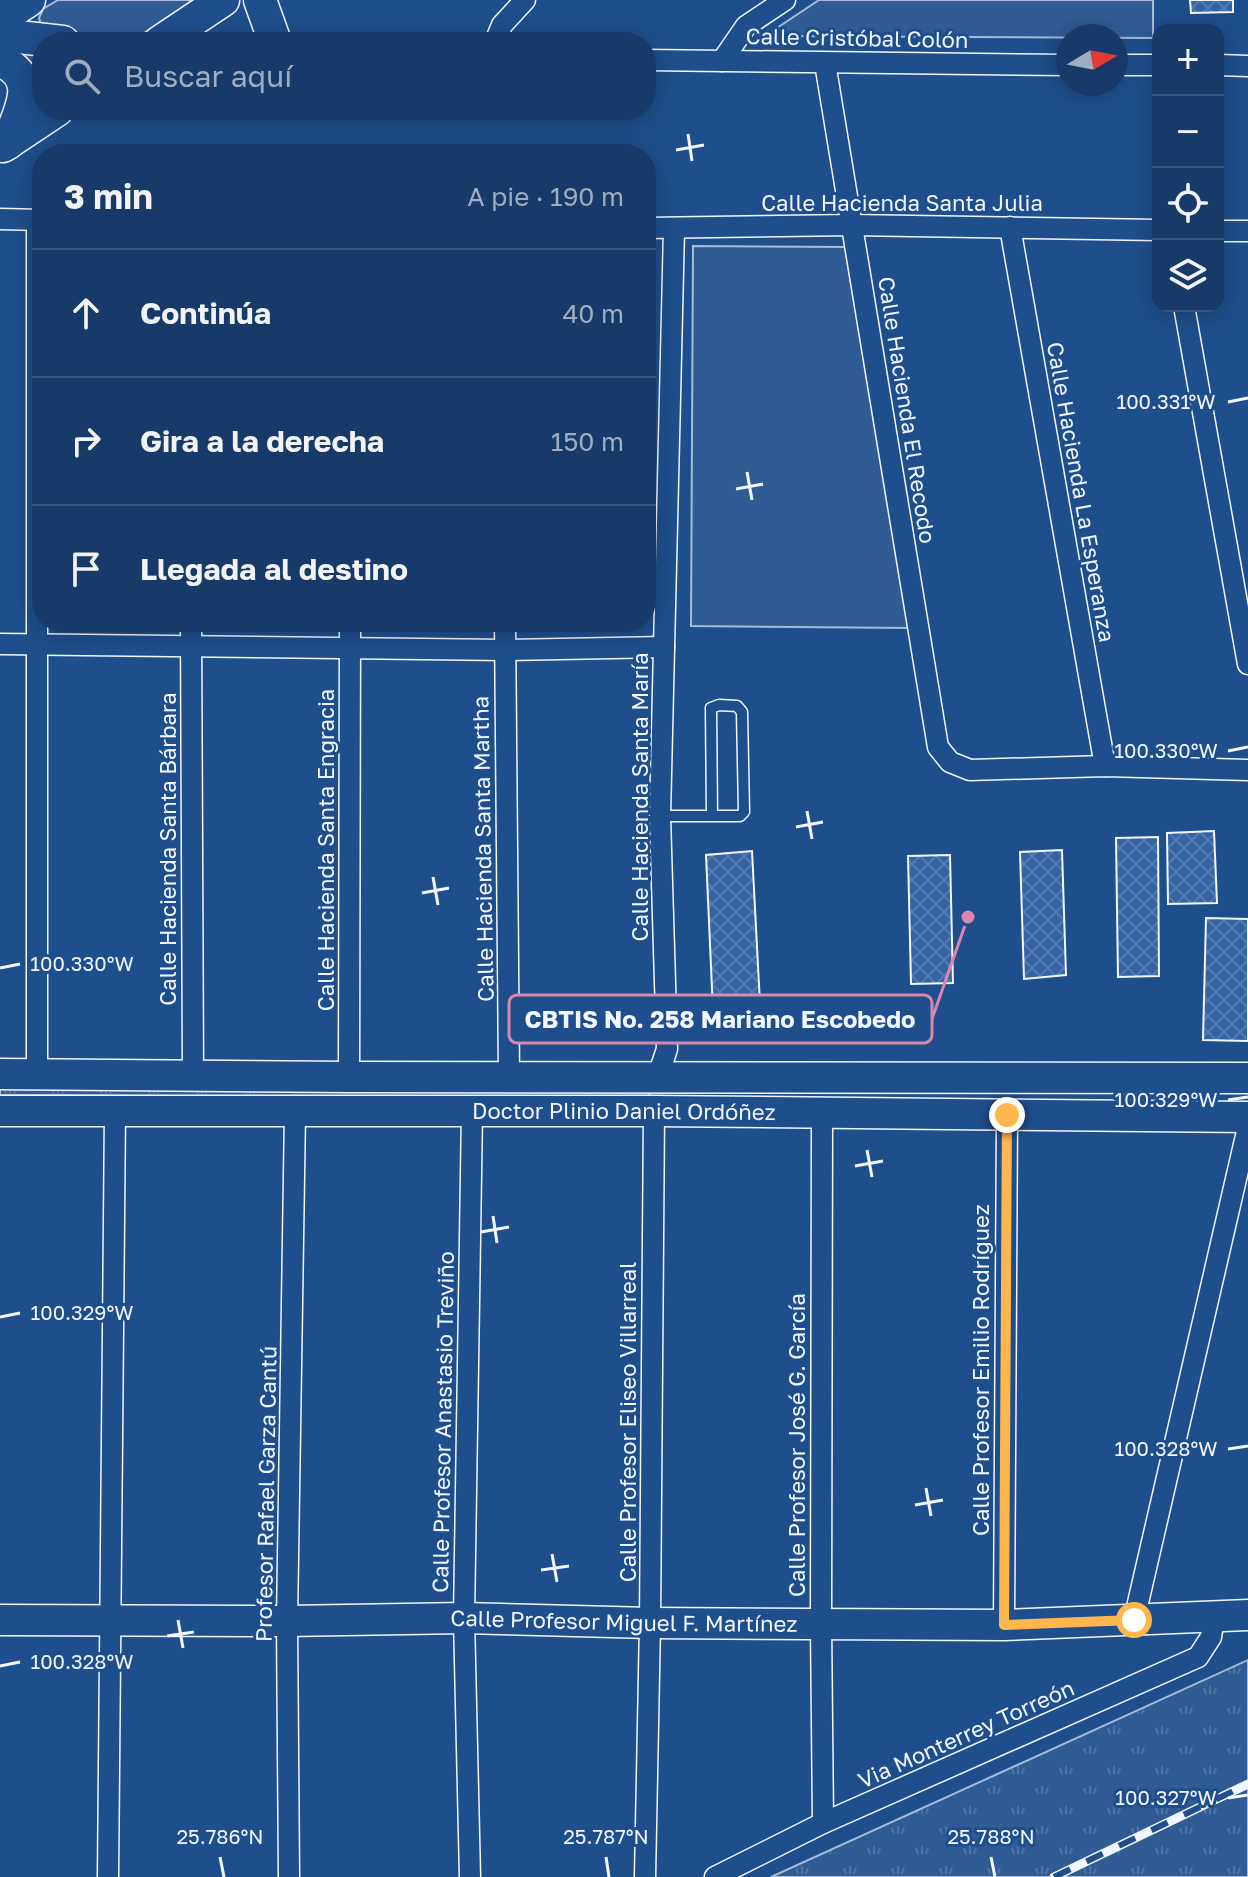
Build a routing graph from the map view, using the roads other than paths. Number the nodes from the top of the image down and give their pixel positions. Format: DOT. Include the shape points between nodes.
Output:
graph roads {
  1 [pos="29,0"];
  2 [pos="223,0"];
  3 [pos="260,0"];
  4 [pos="525,0"];
  5 [pos="785,0"];
  6 [pos="0,19"];
  7 [pos="175,32"];
  8 [pos="271,32"];
  9 [pos="499,32"];
  10 [pos="0,35"];
  11 [pos="32,39"];
  12 [pos="0,60"];
  13 [pos="656,60"];
  14 [pos="722,61"];
  15 [pos="825,63"];
  16 [pos="1056,65"];
  17 [pos="1128,65"];
  18 [pos="1152,65"];
  19 [pos="1224,65"];
  20 [pos="1248,66"];
  21 [pos="42,120"];
  22 [pos="4,146"];
  23 [pos="0,219"];
  24 [pos="32,220"];
  25 [pos="852,225"];
  26 [pos="1010,227"];
  27 [pos="656,228"];
  28 [pos="674,229"];
  29 [pos="1152,230"];
  30 [pos="1224,231"];
  31 [pos="1248,231"];
  32 [pos="1185,312"];
  33 [pos="36,632"];
  34 [pos="191,632"];
  35 [pos="350,632"];
  36 [pos="505,632"];
  37 [pos="0,644"];
  38 [pos="36,644"];
  39 [pos="664,647"];
  40 [pos="191,648"];
  41 [pos="350,648"];
  42 [pos="505,650"];
  43 [pos="1248,664"];
  44 [pos="1105,766"];
  45 [pos="1248,770"];
  46 [pos="660,816"];
  47 [pos="712,816"];
  48 [pos="0,1074"];
  49 [pos="37,1075"];
  50 [pos="509,1076"];
  51 [pos="658,1076"];
  52 [pos="193,1077"];
  53 [pos="349,1077"];
  54 [pos="1248,1078"];
  55 [pos="115,1110"];
  56 [pos="0,1111"];
  57 [pos="472,1111"];
  58 [pos="654,1111"];
  59 [pos="295,1112"];
  60 [pos="822,1114"];
  61 [pos="1007,1115"];
  62 [pos="1248,1117"];
  63 [pos="1248,1127"];
  64 [pos="1248,1615"];
  65 [pos="464,1618"];
  66 [pos="1214,1618"];
  67 [pos="0,1620"];
  68 [pos="110,1620"];
  69 [pos="1134,1620"];
  70 [pos="287,1621"];
  71 [pos="650,1623"];
  72 [pos="821,1624"];
  73 [pos="1004,1625"];
  74 [pos="823,1823"];
  75 [pos="108,1877"];
  76 [pos="289,1877"];
  77 [pos="470,1877"];
  78 [pos="645,1877"];
  79 [pos="715,1877"];
  1 -- 6 [label="main road"];
  2 -- 7 [label="main road"];
  3 -- 8 [label="main road"];
  4 -- 9 [label="street"];
  5 -- 14 [label="street" via="746,26"];
  10 -- 11 [label="main road"];
  12 -- 22 [label="main road" via="25,83"];
  13 -- 14 [label="street, Calle Cristóbal Colón"];
  14 -- 15 [label="street, Calle Cristóbal Colón"];
  15 -- 16 [label="street, Calle Cristóbal Colón"];
  15 -- 25 [label="street, Calle Hacienda El Recodo"];
  17 -- 18 [label="street"];
  19 -- 20 [label="street"];
  21 -- 22 [label="main road"];
  23 -- 24 [label="street"];
  25 -- 26 [label="street, Calle Hacienda Santa Julia"];
  25 -- 28 [label="street, Calle Hacienda Santa Julia"];
  25 -- 44 [label="street, Calle Hacienda El Recodo" via="938,747 950,762 970,770"];
  26 -- 29 [label="street, Calle Hacienda Santa Julia"];
  26 -- 44 [label="street, Calle Hacienda La Esperanza"];
  27 -- 28 [label="street, Calle Hacienda Santa Julia"];
  28 -- 39 [label="street, Calle Hacienda Santa María"];
  30 -- 31 [label="street"];
  32 -- 43 [label="street"];
  33 -- 38 [label="street"];
  34 -- 40 [label="street, Calle Hacienda Santa Bárbara"];
  35 -- 41 [label="street, Calle Hacienda Santa Engracia"];
  36 -- 42 [label="street, Calle Hacienda Santa Martha"];
  37 -- 38 [label="street"];
  38 -- 40 [label="street"];
  38 -- 49 [label="street"];
  39 -- 42 [label="street"];
  39 -- 46 [label="street, Calle Hacienda Santa María"];
  40 -- 41 [label="street"];
  40 -- 52 [label="street, Calle Hacienda Santa Bárbara"];
  41 -- 42 [label="street"];
  41 -- 53 [label="street, Calle Hacienda Santa Engracia"];
  42 -- 50 [label="street, Calle Hacienda Santa Martha"];
  44 -- 45 [label="street"];
  46 -- 47 [label="lane"];
  46 -- 51 [label="street, Calle Hacienda Santa María" via="667,1049"];
  47 -- 47 [label="lane" via="744,812 742,712 737,706 711,708"];
  48 -- 49 [label="street, Doctor Plinio Daniel Ordóñez"];
  49 -- 52 [label="street, Doctor Plinio Daniel Ordóñez"];
  50 -- 51 [label="street, Doctor Plinio Daniel Ordóñez"];
  50 -- 53 [label="street, Doctor Plinio Daniel Ordóñez"];
  51 -- 54 [label="street, Doctor Plinio Daniel Ordóñez"];
  51 -- 58 [label="street"];
  52 -- 53 [label="street, Doctor Plinio Daniel Ordóñez"];
  55 -- 56 [label="street, Doctor Plinio Daniel Ordóñez"];
  55 -- 59 [label="street, Doctor Plinio Daniel Ordóñez"];
  55 -- 68 [label="street"];
  57 -- 58 [label="street, Doctor Plinio Daniel Ordóñez"];
  57 -- 59 [label="street, Doctor Plinio Daniel Ordóñez"];
  57 -- 65 [label="street, Calle Profesor Anastasio Treviño"];
  58 -- 60 [label="street, Doctor Plinio Daniel Ordóñez"];
  58 -- 71 [label="street, Calle Profesor Eliseo Villarreal"];
  59 -- 70 [label="street, Profesor Rafael Garza Cantú"];
  60 -- 61 [label="street, Doctor Plinio Daniel Ordóñez"];
  60 -- 72 [label="street, Calle Profesor José G. García"];
  61 -- 62 [label="street, Doctor Plinio Daniel Ordóñez"];
  61 -- 73 [label="street, Calle Profesor Emilio Rodríguez"];
  63 -- 69 [label="street"];
  64 -- 66 [label="street, Calle Profesor Miguel F. Martínez"];
  65 -- 70 [label="street, Calle Profesor Miguel F. Martínez"];
  65 -- 71 [label="street, Calle Profesor Miguel F. Martínez"];
  65 -- 77 [label="street, Calle Profesor Anastasio Treviño"];
  66 -- 69 [label="street, Calle Profesor Miguel F. Martínez"];
  66 -- 74 [label="street, Via Monterrey Torreón" via="1211,1637 1198,1657"];
  67 -- 68 [label="street, Calle Profesor Miguel F. Martínez"];
  68 -- 70 [label="street, Calle Profesor Miguel F. Martínez"];
  68 -- 75 [label="street"];
  69 -- 73 [label="street, Calle Profesor Miguel F. Martínez"];
  70 -- 76 [label="street, Profesor Rafael Garza Cantú"];
  71 -- 72 [label="street, Calle Profesor Miguel F. Martínez"];
  71 -- 78 [label="street, Calle Profesor Eliseo Villarreal"];
  72 -- 73 [label="street, Calle Profesor Miguel F. Martínez"];
  72 -- 74 [label="street, Calle Profesor José G. García"];
  74 -- 79 [label="street, Via Monterrey Torreón"];
}
